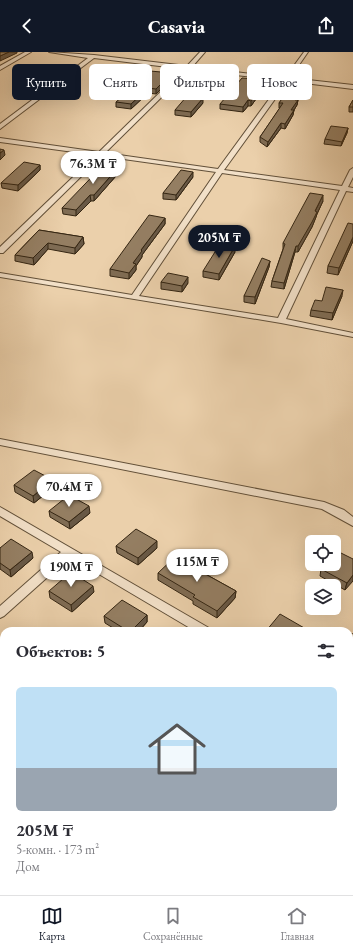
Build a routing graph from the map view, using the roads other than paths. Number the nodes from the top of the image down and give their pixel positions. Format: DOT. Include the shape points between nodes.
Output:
graph roads {
  1 [pos="29,52"];
  2 [pos="51,52"];
  3 [pos="99,52"];
  4 [pos="203,52"];
  5 [pos="306,52"];
  6 [pos="92,58"];
  7 [pos="192,64"];
  8 [pos="298,64"];
  9 [pos="160,66"];
  10 [pos="0,68"];
  11 [pos="312,83"];
  12 [pos="353,87"];
  13 [pos="160,96"];
  14 [pos="272,100"];
  15 [pos="0,127"];
  16 [pos="0,140"];
  17 [pos="101,154"];
  18 [pos="353,170"];
  19 [pos="220,171"];
  20 [pos="343,189"];
  21 [pos="353,190"];
  22 [pos="0,251"];
  23 [pos="0,275"];
  24 [pos="134,298"];
  25 [pos="281,321"];
  26 [pos="353,335"];
  27 [pos="0,442"];
  28 [pos="0,511"];
  29 [pos="353,522"];
  30 [pos="69,551"];
  31 [pos="0,613"];
  32 [pos="198,627"];
  1 -- 10 [label="street"];
  2 -- 6 [label="street"];
  3 -- 6 [label="street"];
  4 -- 7 [label="street"];
  5 -- 8 [label="street"];
  6 -- 9 [label="street"];
  6 -- 15 [label="street"];
  11 -- 12 [label="street"];
  13 -- 17 [label="street"];
  14 -- 19 [label="street"];
  16 -- 17 [label="street"];
  17 -- 19 [label="street"];
  17 -- 22 [label="street"];
  18 -- 20 [label="street"];
  19 -- 20 [label="street"];
  19 -- 24 [label="street"];
  20 -- 21 [label="street"];
  20 -- 25 [label="street"];
  23 -- 24 [label="street"];
  24 -- 25 [label="street"];
  25 -- 26 [label="street"];
  27 -- 29 [label="street" via="324,506"];
  28 -- 30 [label="street"];
  30 -- 31 [label="street"];
  30 -- 32 [label="street"];
}
